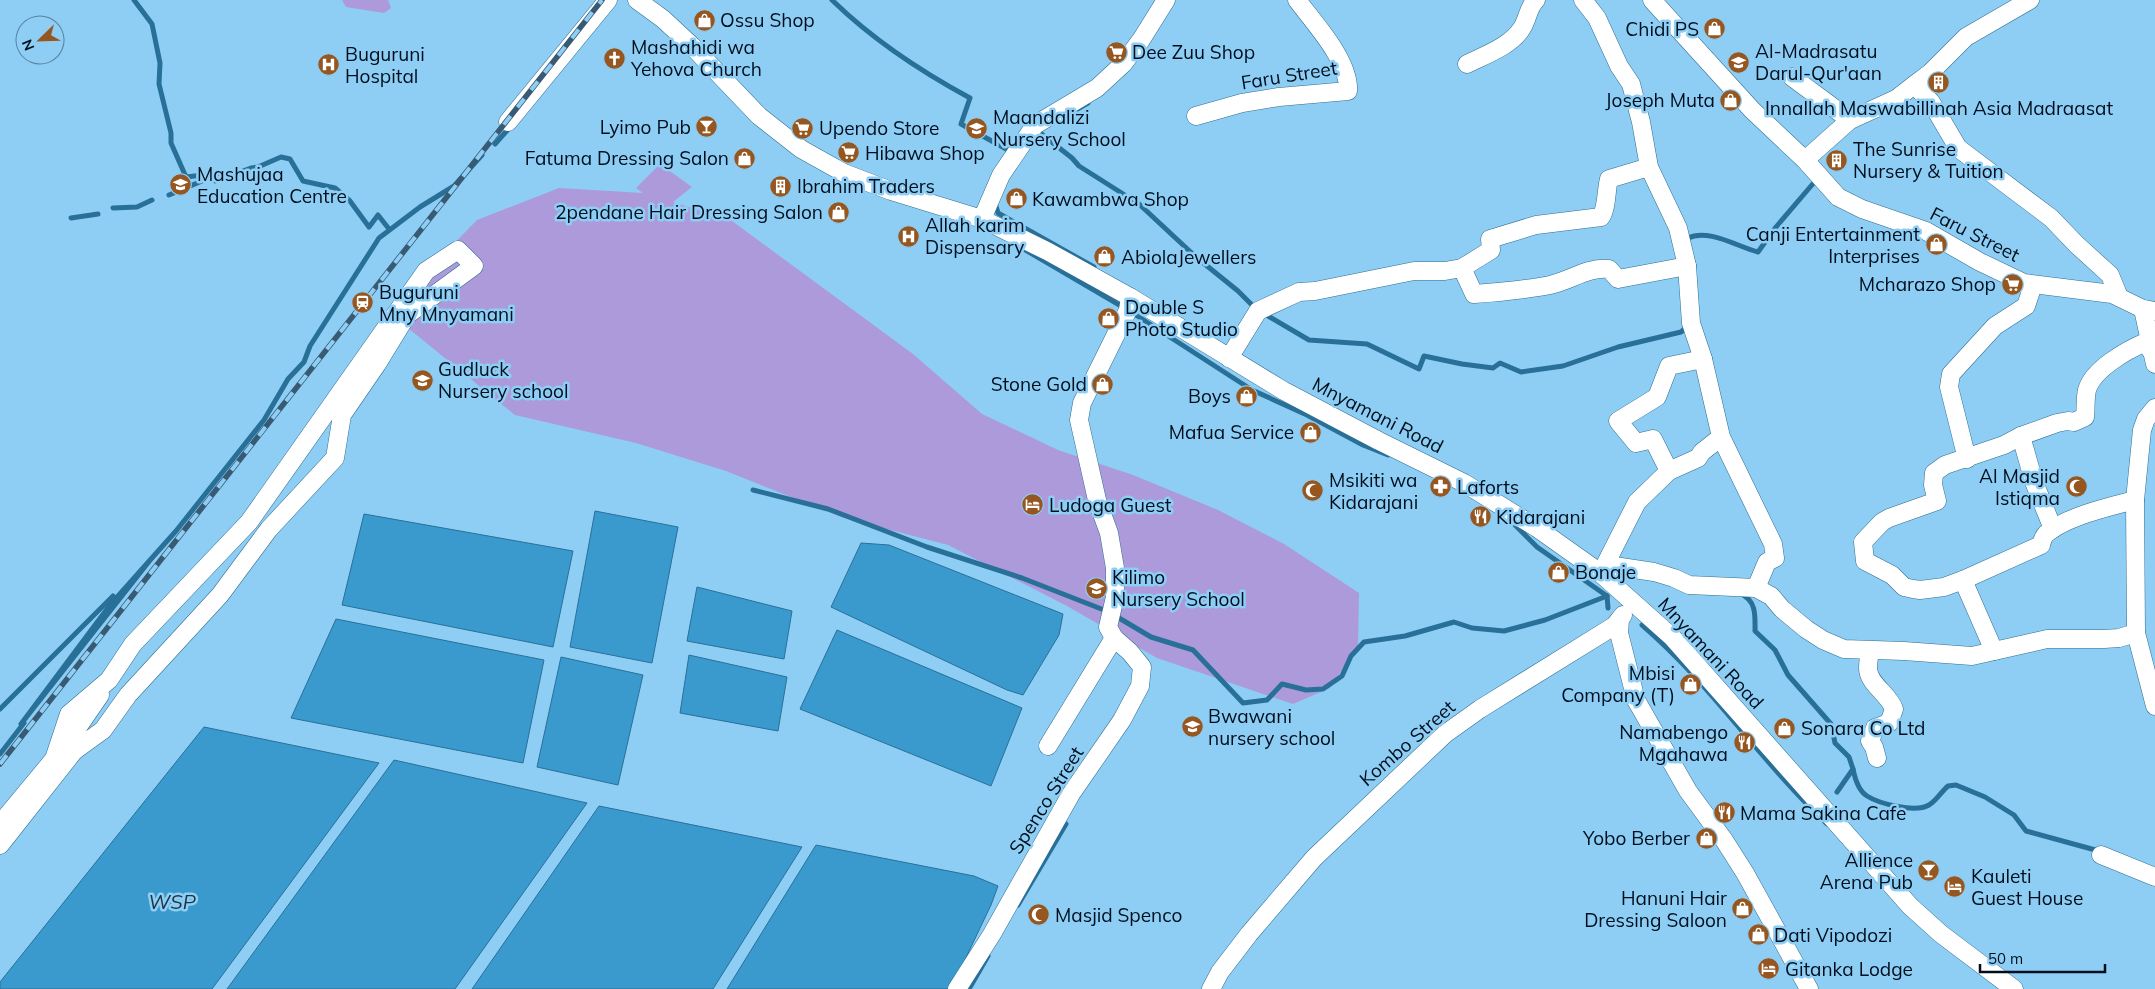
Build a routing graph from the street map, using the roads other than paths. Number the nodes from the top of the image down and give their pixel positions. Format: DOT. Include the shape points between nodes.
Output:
graph roads {
  1 [pos="608,0"];
  2 [pos="1166,0"];
  3 [pos="1297,0"];
  4 [pos="1536,0"];
  5 [pos="1583,0"];
  6 [pos="1652,0"];
  7 [pos="2030,0"];
  8 [pos="640,1"];
  9 [pos="1467,64"];
  10 [pos="1792,78"];
  11 [pos="1914,85"];
  12 [pos="1196,116"];
  13 [pos="1850,120"];
  14 [pos="508,122"];
  15 [pos="1805,160"];
  16 [pos="1649,167"];
  17 [pos="982,219"];
  18 [pos="1687,266"];
  19 [pos="1462,268"];
  20 [pos="2033,285"];
  21 [pos="1130,297"];
  22 [pos="2119,297"];
  23 [pos="2149,310"];
  24 [pos="2153,357"];
  25 [pos="1229,358"];
  26 [pos="1703,359"];
  27 [pos="2155,408"];
  28 [pos="2021,436"];
  29 [pos="1721,437"];
  30 [pos="1967,459"];
  31 [pos="1669,471"];
  32 [pos="2135,500"];
  33 [pos="2053,529"];
  34 [pos="1602,570"];
  35 [pos="1963,580"];
  36 [pos="1756,588"];
  37 [pos="1632,600"];
  38 [pos="1620,619"];
  39 [pos="2136,633"];
  40 [pos="1114,638"];
  41 [pos="1994,651"];
  42 [pos="1870,652"];
  43 [pos="109,680"];
  44 [pos="2155,706"];
  45 [pos="1048,746"];
  46 [pos="74,751"];
  47 [pos="1877,758"];
  48 [pos="0,824"];
  49 [pos="0,846"];
  50 [pos="2101,855"];
  51 [pos="2155,877"];
  52 [pos="957,989"];
  53 [pos="1211,989"];
  54 [pos="1809,989"];
  55 [pos="2014,989"];
  1 -- 14 [label="street"];
  2 -- 17 [label="street" via="1123,64 1097,88 1035,125 1001,174"];
  3 -- 12 [label="street, Faru Street" via="1340,60 1348,91 1242,103"];
  4 -- 9 [label="street" via="1522,28 1511,40"];
  5 -- 16 [label="street" via="1597,18 1631,84"];
  6 -- 15 [label="street, Faru Street" via="1752,110"];
  7 -- 11 [label="street" via="1966,37"];
  8 -- 17 [label="street, Mnyamani Road" via="692,46 759,116 801,149 844,173"];
  10 -- 13 [label="street"];
  11 -- 13 [label="street" via="1896,99"];
  11 -- 22 [label="street" via="1931,102 1958,148 2051,218 2110,275"];
  13 -- 15 [label="street"];
  15 -- 20 [label="street, Faru Street" via="1848,204 1926,231 1994,269"];
  16 -- 18 [label="street" via="1678,228"];
  16 -- 19 [label="street" via="1609,178 1602,217 1536,225 1490,239 1491,250"];
  17 -- 21 [label="street, Mnyamani Road"];
  18 -- 19 [label="street" via="1618,279 1610,269 1600,268 1586,270 1553,284 1474,294"];
  18 -- 26 [label="street" via="1691,323"];
  19 -- 25 [label="street" via="1414,271 1299,292 1258,311"];
  20 -- 22 [label="street, Faru Street" via="2094,290"];
  20 -- 30 [label="street" via="2026,306 1995,326 1951,374 1949,387"];
  21 -- 25 [label="street, Mnyamani Road"];
  21 -- 40 [label="street" via="1128,310 1082,403 1079,420 1115,568 1115,597 1108,621"];
  22 -- 23 [label="street, Faru Street"];
  23 -- 24 [label="street, Faru Street"];
  24 -- 28 [label="street" via="2146,342 2126,351 2096,376 2086,392 2085,417 2057,422"];
  25 -- 34 [label="street, Mnyamani Road" via="1379,442 1464,483"];
  26 -- 29 [label="street"];
  26 -- 31 [label="street" via="1669,366 1657,397 1618,422 1636,443 1653,439"];
  27 -- 32 [label="street" via="2142,430"];
  28 -- 30 [label="street"];
  28 -- 33 [label="street" via="2034,482"];
  29 -- 31 [label="street" via="1698,458"];
  29 -- 36 [label="street" via="1775,548 1775,558 1767,562"];
  30 -- 35 [label="street" via="1945,465 1934,473 1932,485 1937,501 1888,518 1863,542 1865,562 1892,576 1904,587 1920,590 1944,587"];
  31 -- 34 [label="street" via="1637,502"];
  32 -- 33 [label="street" via="2092,510"];
  32 -- 39 [label="street"];
  33 -- 35 [label="street" via="2044,535 2041,544"];
  34 -- 36 [label="street" via="1614,566 1654,572 1688,585"];
  34 -- 37 [label="street, Mnyamani Road"];
  35 -- 41 [label="street"];
  36 -- 42 [label="street" via="1771,596 1782,609 1822,640 1844,649"];
  37 -- 38 [label="street, Kombo Street"];
  37 -- 55 [label="street, Mnyamani Road" via="1672,637 1910,906 1941,934"];
  38 -- 53 [label="street, Kombo Street" via="1614,626 1453,727 1314,858 1220,972"];
  38 -- 54 [label="street" via="1619,633 1636,700 1688,791 1745,873"];
  39 -- 41 [label="street" via="2119,638 2047,639"];
  39 -- 44 [label="street"];
  40 -- 45 [label="street"];
  40 -- 52 [label="street, Spenco Street" via="1142,667 1140,686 1122,720 1071,794"];
  41 -- 42 [label="street" via="1972,656"];
  42 -- 47 [label="street" via="1870,676 1894,709 1889,723 1875,728 1871,735"];
  43 -- 46 [label="street" via="78,728"];
  43 -- 46 [label="street" via="133,644 248,522 426,271 458,250 474,266 407,315 342,415 335,458 269,529 220,595 128,696 103,730"];
  43 -- 48 [label="street" via="69,714 54,759"];
  46 -- 49 [label="street"];
  50 -- 51 [label="street"];
}
